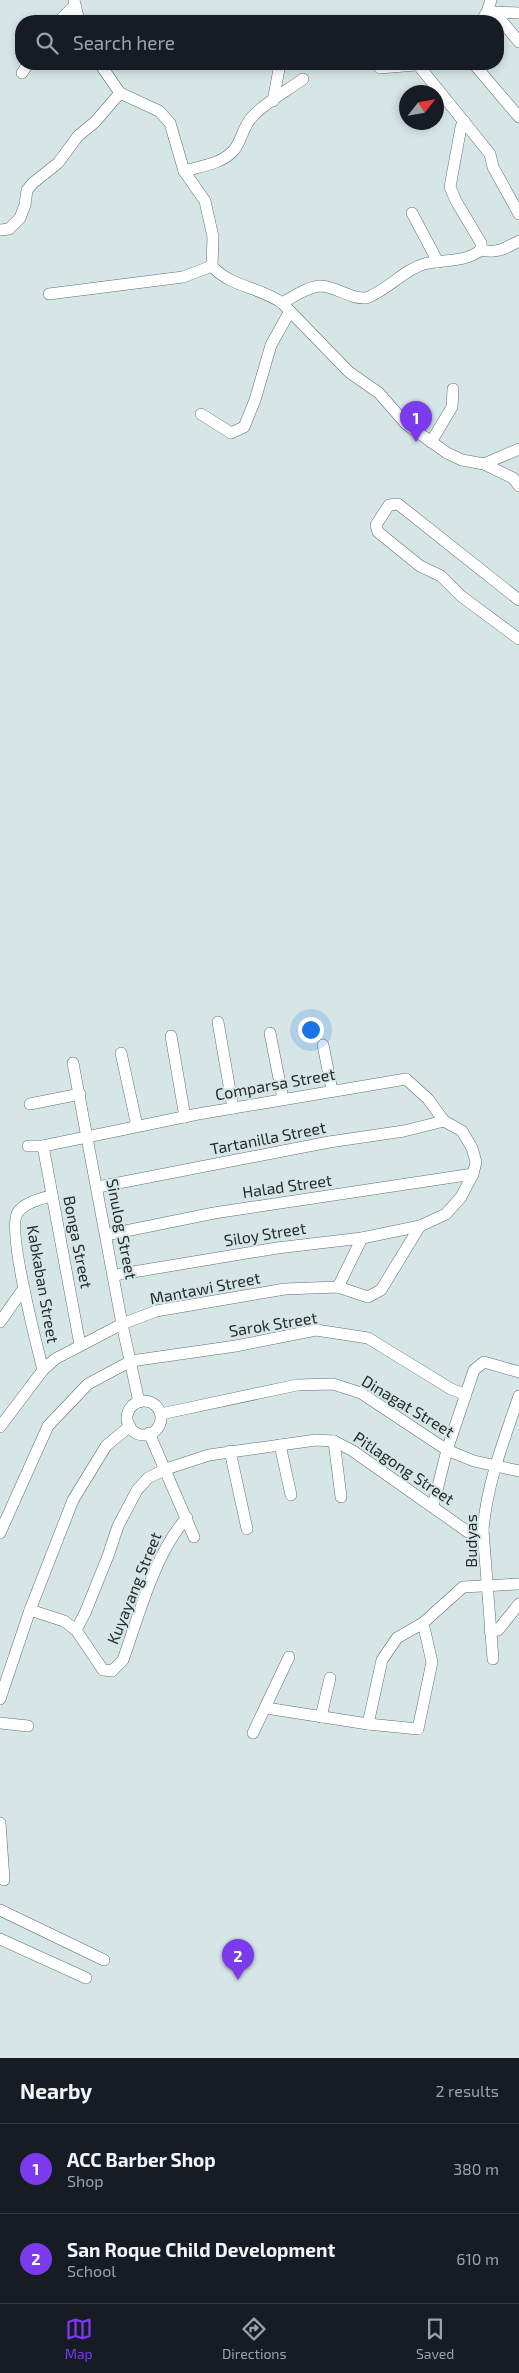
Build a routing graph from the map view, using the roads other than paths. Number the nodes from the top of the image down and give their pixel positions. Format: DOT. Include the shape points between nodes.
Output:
graph roads {
  1 [pos="491,0"];
  2 [pos="74,3"];
  3 [pos="519,13"];
  4 [pos="64,15"];
  5 [pos="488,15"];
  6 [pos="504,29"];
  7 [pos="519,42"];
  8 [pos="104,70"];
  9 [pos="279,70"];
  10 [pos="427,70"];
  11 [pos="479,70"];
  12 [pos="304,79"];
  13 [pos="120,93"];
  14 [pos="273,100"];
  15 [pos="519,116"];
  16 [pos="464,121"];
  17 [pos="184,171"];
  18 [pos="412,213"];
  19 [pos="519,214"];
  20 [pos="0,230"];
  21 [pos="519,241"];
  22 [pos="482,250"];
  23 [pos="438,262"];
  24 [pos="212,266"];
  25 [pos="49,294"];
  26 [pos="286,307"];
  27 [pos="453,389"];
  28 [pos="200,414"];
  29 [pos="431,442"];
  30 [pos="519,449"];
  31 [pos="484,464"];
  32 [pos="519,486"];
  33 [pos="519,600"];
  34 [pos="519,639"];
  35 [pos="218,1022"];
  36 [pos="270,1033"];
  37 [pos="171,1036"];
  38 [pos="323,1045"];
  39 [pos="121,1053"];
  40 [pos="74,1063"];
  41 [pos="332,1090"];
  42 [pos="80,1094"];
  43 [pos="282,1099"];
  44 [pos="30,1104"];
  45 [pos="233,1108"];
  46 [pos="185,1117"];
  47 [pos="444,1121"];
  48 [pos="137,1126"];
  49 [pos="87,1135"];
  50 [pos="28,1146"];
  51 [pos="43,1146"];
  52 [pos="473,1174"];
  53 [pos="98,1187"];
  54 [pos="52,1196"];
  55 [pos="420,1226"];
  56 [pos="106,1235"];
  57 [pos="362,1238"];
  58 [pos="115,1275"];
  59 [pos="338,1287"];
  60 [pos="24,1288"];
  61 [pos="0,1322"];
  62 [pos="122,1324"];
  63 [pos="80,1345"];
  64 [pos="131,1361"];
  65 [pos="43,1370"];
  66 [pos="519,1372"];
  67 [pos="464,1394"];
  68 [pos="519,1396"];
  69 [pos="139,1402"];
  70 [pos="160,1414"];
  71 [pos="1,1422"];
  72 [pos="130,1426"];
  73 [pos="149,1434"];
  74 [pos="334,1441"];
  75 [pos="280,1445"];
  76 [pos="447,1450"];
  77 [pos="230,1451"];
  78 [pos="495,1467"];
  79 [pos="166,1469"];
  80 [pos="519,1471"];
  81 [pos="291,1495"];
  82 [pos="341,1497"];
  83 [pos="433,1506"];
  84 [pos="187,1518"];
  85 [pos="248,1529"];
  86 [pos="483,1530"];
  87 [pos="0,1533"];
  88 [pos="194,1536"];
  89 [pos="519,1584"];
  90 [pos="488,1586"];
  91 [pos="519,1604"];
  92 [pos="30,1610"];
  93 [pos="423,1623"];
  94 [pos="76,1630"];
  95 [pos="490,1631"];
  96 [pos="289,1656"];
  97 [pos="493,1659"];
  98 [pos="330,1678"];
  99 [pos="0,1699"];
  100 [pos="266,1708"];
  101 [pos="321,1717"];
  102 [pos="0,1722"];
  103 [pos="368,1724"];
  104 [pos="28,1726"];
  105 [pos="253,1733"];
  106 [pos="0,1823"];
  107 [pos="4,1880"];
  108 [pos="0,1910"];
  109 [pos="0,1939"];
  110 [pos="104,1960"];
  111 [pos="86,1978"];
  1 -- 5 [label="street"];
  2 -- 4 [label="street"];
  3 -- 5 [label="street"];
  6 -- 7 [label="street"];
  8 -- 13 [label="street"];
  9 -- 14 [label="street"];
  10 -- 16 [label="street"];
  11 -- 15 [label="street"];
  12 -- 14 [label="street"];
  13 -- 17 [label="street" via="166,116"];
  13 -- 20 [label="street" via="78,136 58,163 27,190 20,218 9,229"];
  14 -- 17 [label="street" via="244,126 235,149 224,158"];
  16 -- 19 [label="street" via="490,154 493,167"];
  16 -- 22 [label="street" via="460,127 450,187 482,243"];
  17 -- 24 [label="street" via="205,201 213,238"];
  18 -- 23 [label="street"];
  21 -- 22 [label="street" via="500,251"];
  22 -- 23 [label="street" via="475,255"];
  23 -- 26 [label="street" via="423,265 366,298 322,286 312,288"];
  24 -- 25 [label="street" via="183,277"];
  24 -- 26 [label="street" via="226,279 270,294"];
  26 -- 28 [label="street" via="244,427 232,433"];
  26 -- 29 [label="street" via="349,372 366,382 406,424"];
  27 -- 29 [label="street" via="452,408"];
  29 -- 31 [label="street" via="462,460"];
  30 -- 31 [label="street"];
  31 -- 32 [label="street" via="512,478"];
  33 -- 34 [label="street" via="398,504 388,505 376,525 378,532 420,566 441,576 461,596"];
  35 -- 45 [label="street"];
  36 -- 43 [label="street"];
  37 -- 46 [label="street"];
  38 -- 41 [label="street"];
  39 -- 48 [label="street"];
  40 -- 42 [label="street, Sinulog Street"];
  41 -- 43 [label="street, Comparsa Street"];
  41 -- 47 [label="street, Comparsa Street" via="406,1079 428,1099"];
  42 -- 44 [label="street"];
  42 -- 49 [label="street, Sinulog Street"];
  43 -- 45 [label="street, Comparsa Street"];
  45 -- 46 [label="street, Comparsa Street"];
  46 -- 48 [label="street, Comparsa Street"];
  47 -- 52 [label="street, Comparsa Street" via="462,1131 472,1148 476,1162"];
  47 -- 53 [label="street, Tartanilla Street"];
  48 -- 49 [label="street, Comparsa Street"];
  49 -- 51 [label="street, Comparsa Street"];
  49 -- 53 [label="street, Sinulog Street"];
  50 -- 51 [label="street, Comparsa Street"];
  51 -- 54 [label="street, Bonga Street"];
  52 -- 55 [label="street, Siloy Street" via="461,1197 446,1214"];
  52 -- 56 [label="street, Halad Street" via="214,1213"];
  53 -- 56 [label="street, Sinulog Street"];
  54 -- 60 [label="street, Kabkaban Street" via="39,1199 18,1212 14,1224"];
  54 -- 63 [label="street, Bonga Street"];
  55 -- 57 [label="street, Siloy Street"];
  55 -- 59 [label="street" via="377,1294 362,1296"];
  56 -- 58 [label="street, Sinulog Street"];
  57 -- 58 [label="street, Siloy Street" via="278,1248"];
  57 -- 59 [label="street"];
  58 -- 62 [label="street, Sinulog Street"];
  59 -- 62 [label="street, Mantawi Street" via="286,1289 193,1304 156,1311"];
  60 -- 61 [label="street"];
  60 -- 65 [label="street, Kabkaban Street"];
  62 -- 63 [label="street, Mantawi Street"];
  62 -- 64 [label="street, Sinulog Street"];
  63 -- 65 [label="street, Mantawi Street"];
  64 -- 67 [label="street, Sarok Street" via="236,1346 316,1330 368,1338"];
  64 -- 69 [label="street, Sinulog Street"];
  64 -- 87 [label="street" via="88,1384 48,1426"];
  65 -- 71 [label="street, Mantawi Street"];
  66 -- 67 [label="street" via="484,1362 474,1370"];
  67 -- 76 [label="street"];
  68 -- 78 [label="street, Budyas"];
  69 -- 70 [label="street" via="151,1403"];
  69 -- 72 [label="street" via="130,1410"];
  70 -- 73 [label="street" via="160,1424"];
  70 -- 76 [label="street, Dinagat Street" via="296,1385 333,1384 362,1393"];
  72 -- 73 [label="street" via="138,1433"];
  72 -- 92 [label="street" via="106,1446 73,1500"];
  73 -- 79 [label="street"];
  74 -- 75 [label="street, Pitlagong Street"];
  74 -- 82 [label="street"];
  74 -- 83 [label="street, Pitlagong Street"];
  75 -- 77 [label="street, Pitlagong Street"];
  75 -- 81 [label="street"];
  76 -- 78 [label="street, Dinagat Street"];
  76 -- 83 [label="street"];
  77 -- 79 [label="street, Pitlagong Street"];
  77 -- 85 [label="street"];
  78 -- 80 [label="street, Dinagat Street"];
  78 -- 86 [label="street, Budyas"];
  79 -- 84 [label="street"];
  79 -- 94 [label="street, Pitlagong Street" via="148,1478 137,1490 118,1526"];
  83 -- 86 [label="street, Pitlagong Street" via="468,1532"];
  84 -- 88 [label="street"];
  84 -- 94 [label="street, Kuyayang Street" via="175,1530 123,1660 112,1671 103,1670"];
  86 -- 90 [label="street, Budyas"];
  89 -- 90 [label="street"];
  90 -- 93 [label="street" via="463,1587"];
  90 -- 95 [label="street, Budyas"];
  91 -- 95 [label="street" via="498,1630"];
  92 -- 94 [label="street" via="64,1621"];
  92 -- 99 [label="street"];
  93 -- 103 [label="street" via="397,1638 382,1660"];
  93 -- 103 [label="street" via="432,1662 418,1729"];
  95 -- 97 [label="street, Budyas"];
  96 -- 100 [label="street"];
  98 -- 101 [label="street"];
  100 -- 101 [label="street"];
  100 -- 105 [label="street"];
  101 -- 103 [label="street"];
  102 -- 104 [label="street"];
  106 -- 107 [label="street"];
  108 -- 110 [label="street"];
  109 -- 111 [label="street"];
}
